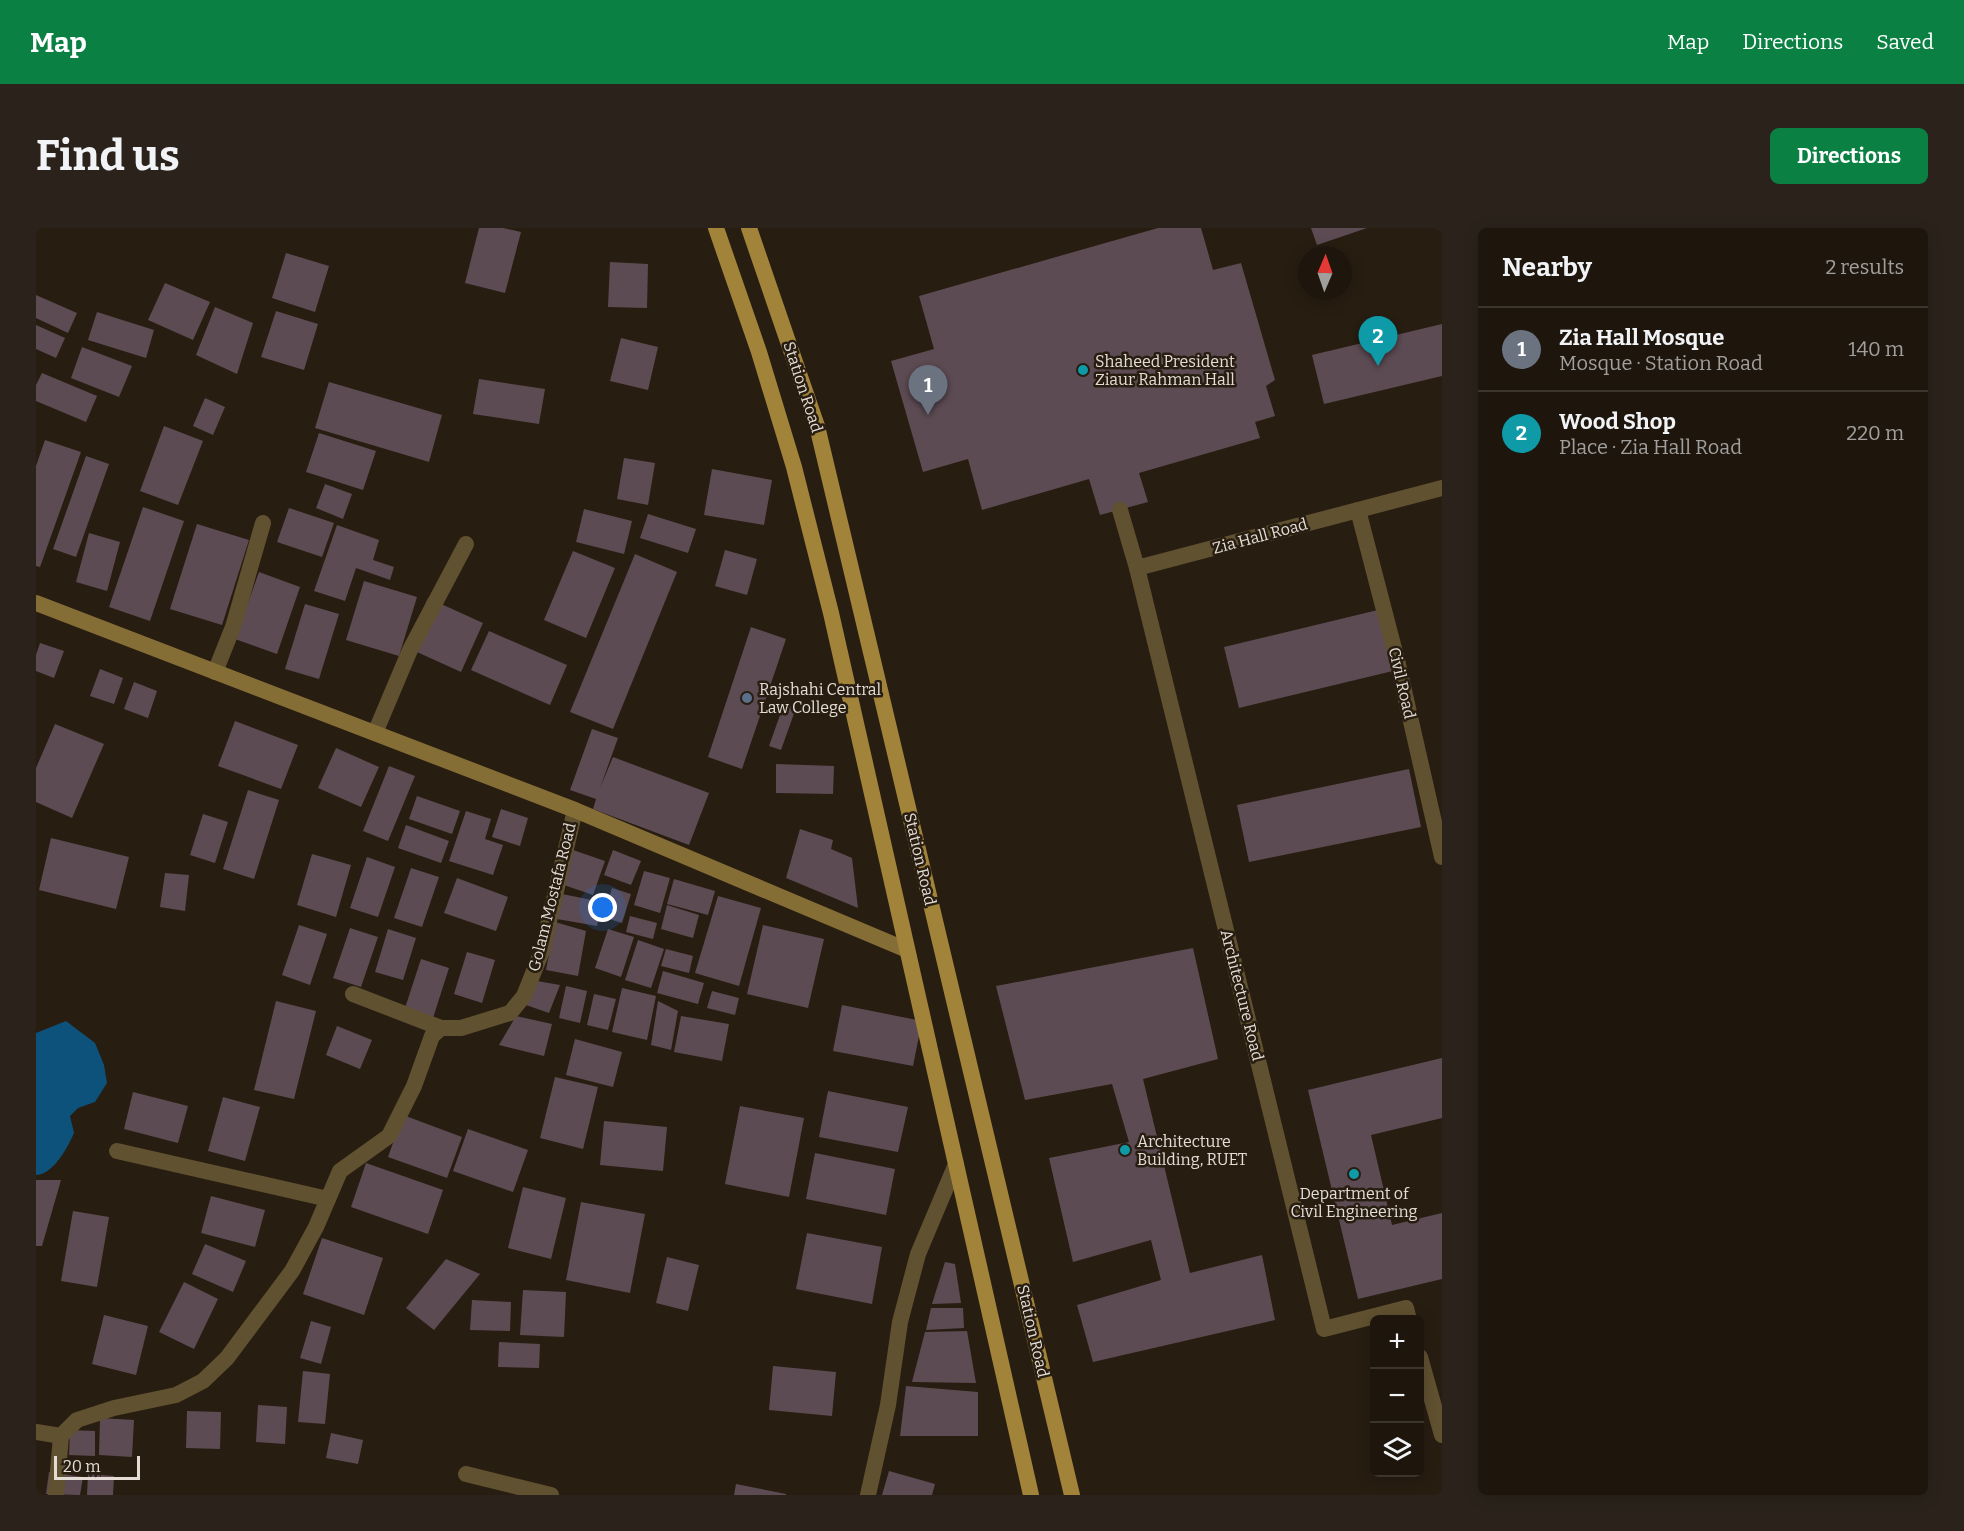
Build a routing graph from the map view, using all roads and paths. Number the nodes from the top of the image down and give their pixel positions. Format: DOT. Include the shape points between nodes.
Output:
graph roads {
  1 [pos="716,228"];
  2 [pos="749,228"];
  3 [pos="1442,488"];
  4 [pos="1120,510"];
  5 [pos="1358,510"];
  6 [pos="262,523"];
  7 [pos="466,544"];
  8 [pos="1137,568"];
  9 [pos="36,603"];
  10 [pos="215,672"];
  11 [pos="375,733"];
  12 [pos="575,810"];
  13 [pos="1442,857"];
  14 [pos="908,950"];
  15 [pos="353,994"];
  16 [pos="441,1028"];
  17 [pos="117,1151"];
  18 [pos="956,1164"];
  19 [pos="328,1199"];
  20 [pos="1378,1315"];
  21 [pos="1408,1315"];
  22 [pos="1370,1317"];
  23 [pos="1423,1369"];
  24 [pos="36,1432"];
  25 [pos="1442,1435"];
  26 [pos="61,1436"];
  27 [pos="466,1474"];
  28 [pos="56,1495"];
  29 [pos="551,1495"];
  30 [pos="868,1495"];
  31 [pos="1031,1495"];
  32 [pos="1072,1495"];
  1 -- 14 [label="main road, Station Road" via="794,467"];
  2 -- 32 [label="main road, Station Road" via="817,426"];
  3 -- 5 [label="street, Zia Hall Road"];
  4 -- 8 [label="street"];
  5 -- 8 [label="street, Zia Hall Road"];
  5 -- 13 [label="street, Civil Road"];
  6 -- 10 [label="street" via="233,627"];
  7 -- 11 [label="street" via="410,650"];
  8 -- 22 [label="street, Architecture Road" via="1323,1329"];
  9 -- 10 [label="main road"];
  10 -- 11 [label="main road"];
  11 -- 12 [label="main road"];
  12 -- 14 [label="main road"];
  12 -- 16 [label="street, Golam Mostafa Road" via="542,951 524,996 510,1014 462,1028"];
  14 -- 18 [label="main road, Station Road"];
  15 -- 16 [label="street"];
  16 -- 19 [label="street" via="432,1036 414,1086 389,1136 340,1171"];
  17 -- 19 [label="street"];
  18 -- 30 [label="street" via="918,1254 903,1311"];
  18 -- 31 [label="main road, Station Road"];
  19 -- 26 [label="street" via="292,1271 227,1358 203,1381 176,1395 77,1420"];
  20 -- 21 [label="street, Architecture Road" via="1406,1308"];
  23 -- 25 [label="street"];
  24 -- 26 [label="street"];
  26 -- 28 [label="street"];
  27 -- 29 [label="street"];
}
